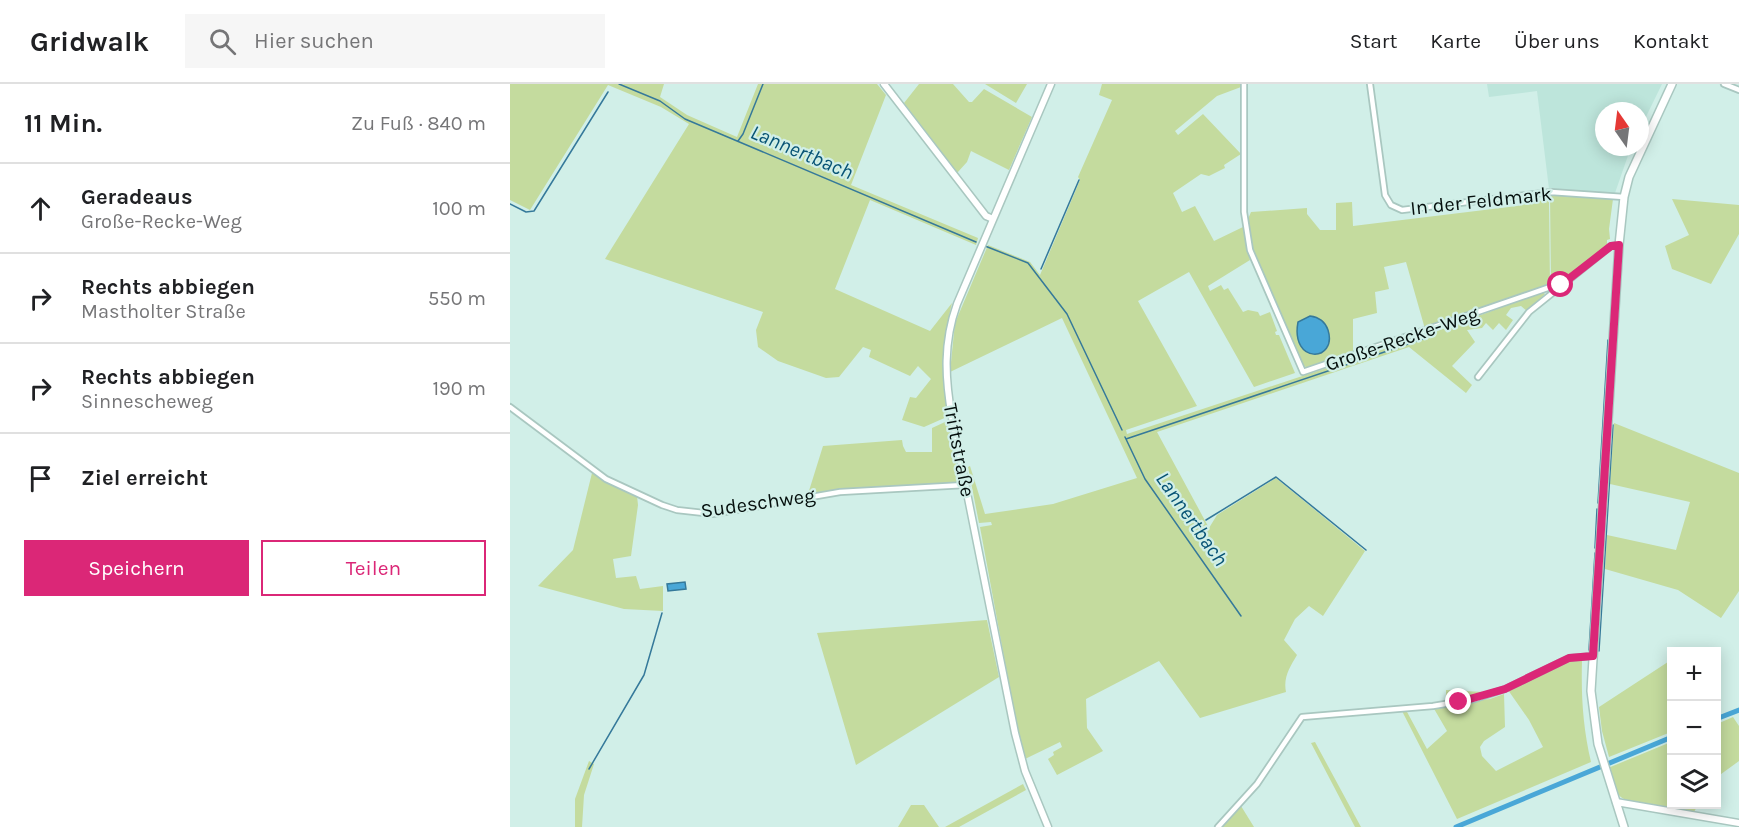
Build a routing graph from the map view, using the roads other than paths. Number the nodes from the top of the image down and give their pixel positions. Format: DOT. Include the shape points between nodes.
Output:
graph roads {
  1 [pos="884,84"];
  2 [pos="1051,84"];
  3 [pos="1244,84"];
  4 [pos="1370,84"];
  5 [pos="1672,84"];
  6 [pos="1724,84"];
  7 [pos="1739,90"];
  8 [pos="1624,197"];
  9 [pos="993,219"];
  10 [pos="1619,245"];
  11 [pos="1561,285"];
  12 [pos="1545,289"];
  13 [pos="1550,295"];
  14 [pos="1478,377"];
  15 [pos="510,407"];
  16 [pos="965,485"];
  17 [pos="1593,656"];
  18 [pos="1616,802"];
  19 [pos="1739,823"];
  20 [pos="1048,827"];
  21 [pos="1218,827"];
  22 [pos="1624,827"];
  1 -- 9 [label="street" via="986,216"];
  2 -- 9 [label="street, Triftstraße"];
  3 -- 12 [label="street, Große-Recke-Weg" via="1247,238 1303,372"];
  4 -- 8 [label="street, In der Feldmark" via="1385,195 1396,208 1551,192"];
  5 -- 8 [label="main road" via="1637,157"];
  6 -- 7 [label="street"];
  8 -- 10 [label="main road"];
  9 -- 16 [label="street, Triftstraße" via="957,304 946,344 946,386"];
  10 -- 11 [label="street, Große-Recke-Weg" via="1611,246"];
  10 -- 17 [label="main road"];
  11 -- 12 [label="street, Große-Recke-Weg"];
  11 -- 13 [label="street, Große-Recke-Weg"];
  12 -- 13 [label="street"];
  13 -- 14 [label="street, Große-Recke-Weg" via="1529,312"];
  15 -- 16 [label="street, Sudeschweg" via="606,479 677,510 713,514 840,492"];
  16 -- 20 [label="street, Triftstraße" via="1015,733 1025,771"];
  17 -- 18 [label="main road" via="1592,711"];
  17 -- 21 [label="street" via="1569,658 1475,699 1302,717 1257,784"];
  18 -- 19 [label="street"];
  18 -- 22 [label="main road"];
}
